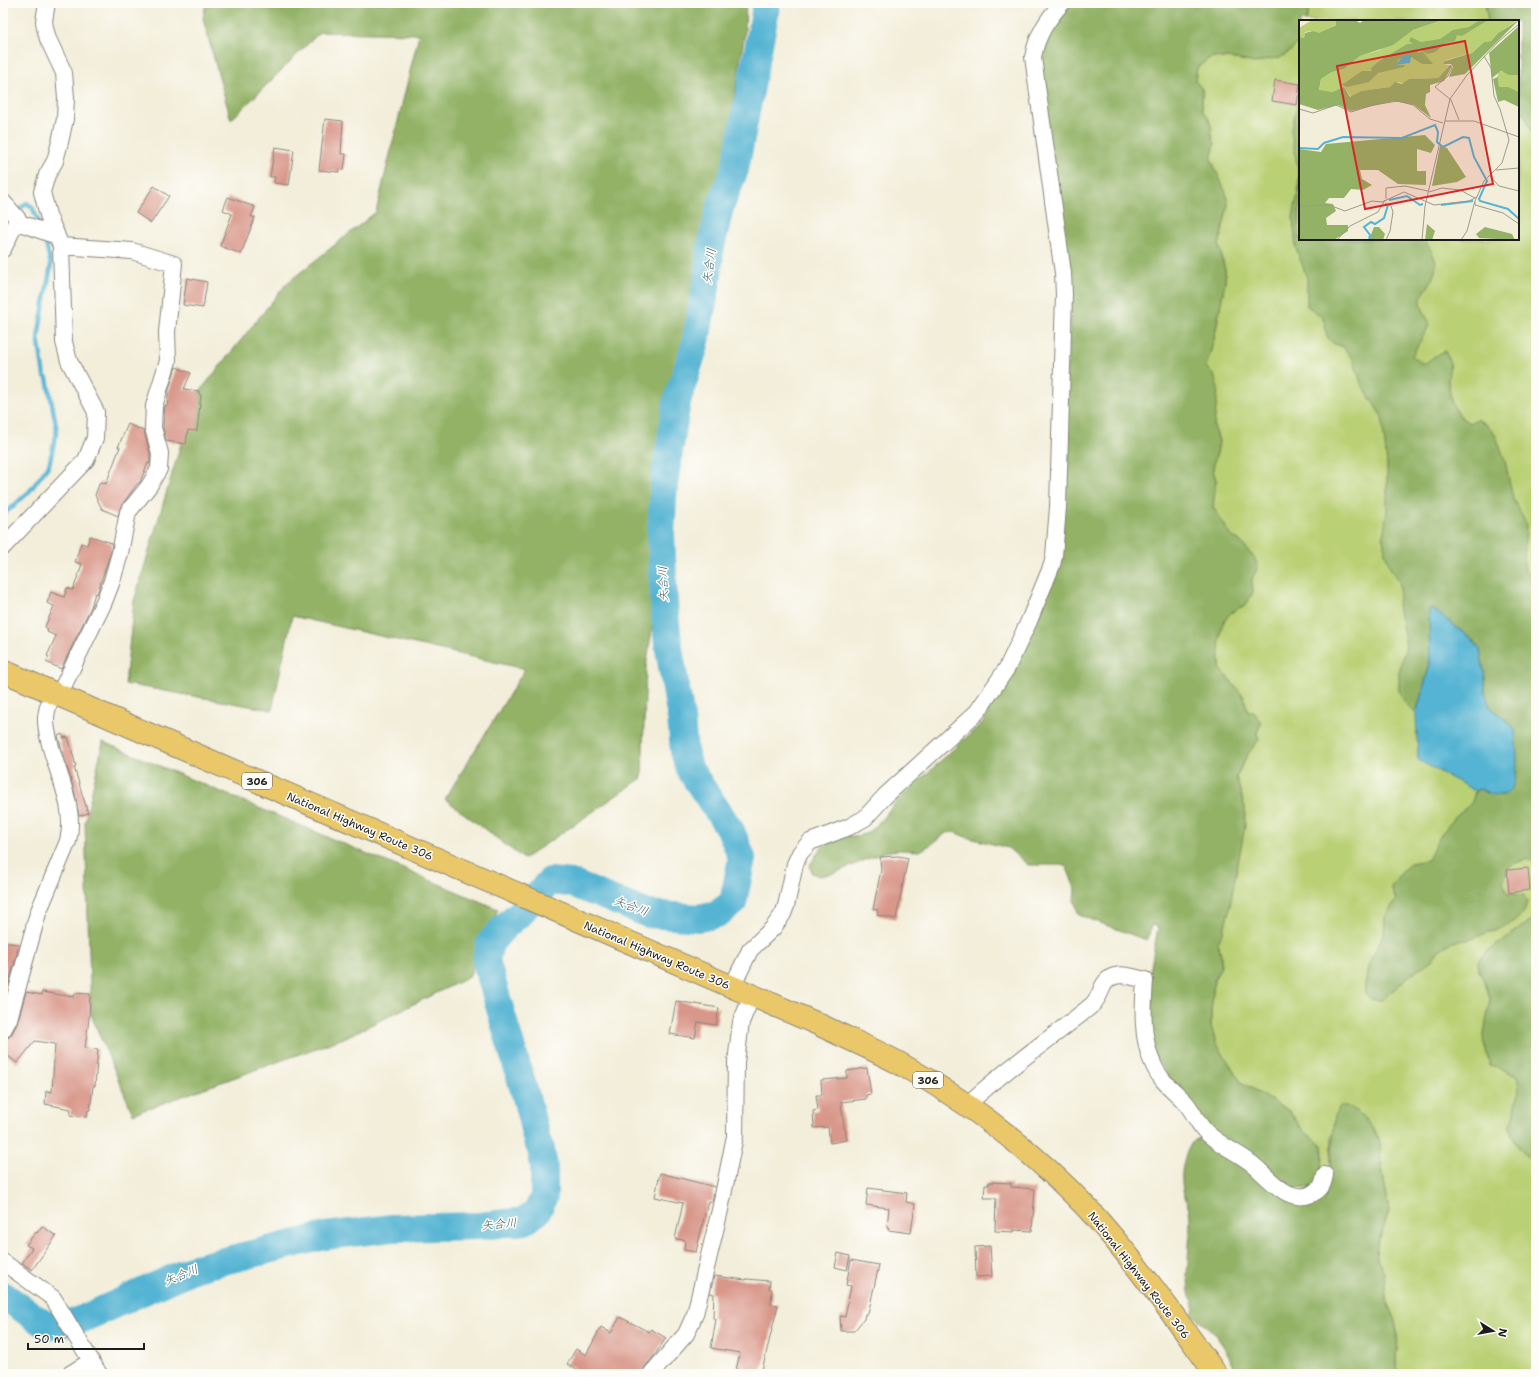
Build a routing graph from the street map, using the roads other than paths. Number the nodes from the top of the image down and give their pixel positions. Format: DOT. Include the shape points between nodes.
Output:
graph roads {
  1 [pos="47,3"];
  2 [pos="1062,3"];
  3 [pos="17,217"];
  4 [pos="56,238"];
  5 [pos="3,249"];
  6 [pos="3,547"];
  7 [pos="3,671"];
  8 [pos="55,694"];
  9 [pos="732,987"];
  10 [pos="752,996"];
  11 [pos="3,1030"];
  12 [pos="967,1105"];
  13 [pos="1325,1175"];
  14 [pos="3,1262"];
  15 [pos="95,1368"];
  16 [pos="70,1374"];
  17 [pos="651,1374"];
  18 [pos="1216,1374"];
  1 -- 4 [label="street" via="45,28 64,73 66,89 66,111 60,142 42,192"];
  2 -- 9 [label="street" via="1043,26 1034,58 1064,294 1058,506 1052,565 1007,668 977,712 885,796 865,818 810,842 800,853 783,914 773,928 750,950"];
  3 -- 4 [label="street"];
  3 -- 5 [label="street"];
  4 -- 6 [label="street" via="64,342 69,361 96,412 95,438 86,460"];
  4 -- 8 [label="street" via="132,251 174,264 168,361 154,406 153,428 160,453 159,469 128,512 118,563 107,595"];
  7 -- 8 [label="highway, National Highway Route 306 / 306"];
  8 -- 9 [label="highway, National Highway Route 306 / 306"];
  8 -- 11 [label="street" via="46,722 69,809 70,831 38,913 9,1019"];
  9 -- 10 [label="highway, National Highway Route 306 / 306"];
  10 -- 12 [label="highway, National Highway Route 306 / 306" via="896,1062"];
  10 -- 17 [label="street" via="741,1022 736,1062 735,1136 695,1314 686,1334"];
  12 -- 13 [label="street" via="1032,1050 1092,1005 1108,979 1125,974 1145,980 1144,1023 1147,1048 1159,1077 1185,1102 1207,1133 1251,1163 1290,1195 1313,1194 1320,1189"];
  12 -- 18 [label="highway, National Highway Route 306 / 306" via="1031,1155 1088,1209 1142,1275"];
  14 -- 15 [label="street" via="53,1298"];
  15 -- 16 [label="street"];
}
